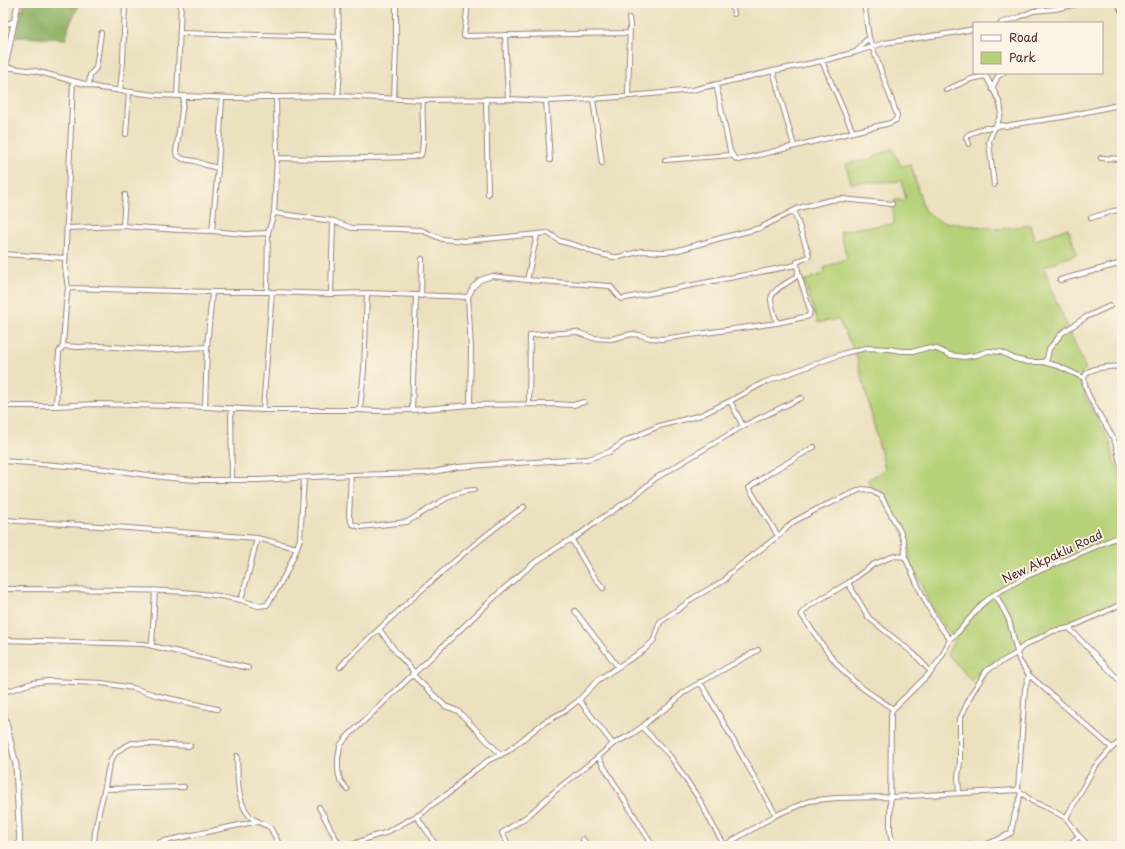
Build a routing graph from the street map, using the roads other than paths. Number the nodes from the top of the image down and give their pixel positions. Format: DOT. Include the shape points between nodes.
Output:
graph roads {
  1 [pos="18,3"];
  2 [pos="125,3"];
  3 [pos="181,3"];
  4 [pos="338,3"];
  5 [pos="396,3"];
  6 [pos="468,3"];
  7 [pos="732,3"];
  8 [pos="864,3"];
  9 [pos="1082,3"];
  10 [pos="1118,3"];
  11 [pos="1074,4"];
  12 [pos="1122,12"];
  13 [pos="734,14"];
  14 [pos="629,18"];
  15 [pos="14,21"];
  16 [pos="1005,22"];
  17 [pos="3,26"];
  18 [pos="973,30"];
  19 [pos="101,33"];
  20 [pos="180,33"];
  21 [pos="629,33"];
  22 [pos="505,36"];
  23 [pos="339,37"];
  24 [pos="869,38"];
  25 [pos="872,47"];
  26 [pos="856,52"];
  27 [pos="822,61"];
  28 [pos="4,68"];
  29 [pos="773,70"];
  30 [pos="986,74"];
  31 [pos="1001,74"];
  32 [pos="74,81"];
  33 [pos="716,84"];
  34 [pos="89,85"];
  35 [pos="992,89"];
  36 [pos="946,90"];
  37 [pos="120,91"];
  38 [pos="129,92"];
  39 [pos="177,96"];
  40 [pos="184,96"];
  41 [pos="338,96"];
  42 [pos="628,96"];
  43 [pos="3,97"];
  44 [pos="276,97"];
  45 [pos="222,98"];
  46 [pos="394,98"];
  47 [pos="486,99"];
  48 [pos="508,99"];
  49 [pos="593,99"];
  50 [pos="423,100"];
  51 [pos="546,101"];
  52 [pos="1122,106"];
  53 [pos="994,128"];
  54 [pos="853,132"];
  55 [pos="126,134"];
  56 [pos="969,144"];
  57 [pos="794,146"];
  58 [pos="732,155"];
  59 [pos="277,158"];
  60 [pos="1101,158"];
  61 [pos="1122,158"];
  62 [pos="550,160"];
  63 [pos="665,160"];
  64 [pos="602,163"];
  65 [pos="218,168"];
  66 [pos="994,185"];
  67 [pos="488,194"];
  68 [pos="125,195"];
  69 [pos="892,204"];
  70 [pos="1122,210"];
  71 [pos="794,211"];
  72 [pos="274,213"];
  73 [pos="1091,218"];
  74 [pos="333,221"];
  75 [pos="123,226"];
  76 [pos="67,228"];
  77 [pos="212,231"];
  78 [pos="268,233"];
  79 [pos="537,235"];
  80 [pos="3,254"];
  81 [pos="65,258"];
  82 [pos="422,259"];
  83 [pos="1122,263"];
  84 [pos="796,265"];
  85 [pos="798,272"];
  86 [pos="527,280"];
  87 [pos="1060,280"];
  88 [pos="68,288"];
  89 [pos="212,292"];
  90 [pos="269,292"];
  91 [pos="367,293"];
  92 [pos="331,294"];
  93 [pos="419,296"];
  94 [pos="468,297"];
  95 [pos="1110,306"];
  96 [pos="777,323"];
  97 [pos="63,346"];
  98 [pos="207,347"];
  99 [pos="1042,362"];
  100 [pos="1122,367"];
  101 [pos="1084,378"];
  102 [pos="801,398"];
  103 [pos="730,401"];
  104 [pos="584,402"];
  105 [pos="529,404"];
  106 [pos="470,405"];
  107 [pos="3,406"];
  108 [pos="56,406"];
  109 [pos="205,407"];
  110 [pos="231,408"];
  111 [pos="263,410"];
  112 [pos="360,410"];
  113 [pos="412,410"];
  114 [pos="744,426"];
  115 [pos="814,447"];
  116 [pos="3,461"];
  117 [pos="1122,467"];
  118 [pos="352,475"];
  119 [pos="304,478"];
  120 [pos="232,480"];
  121 [pos="474,490"];
  122 [pos="524,507"];
  123 [pos="3,520"];
  124 [pos="778,536"];
  125 [pos="1122,536"];
  126 [pos="257,538"];
  127 [pos="572,540"];
  128 [pos="297,548"];
  129 [pos="905,557"];
  130 [pos="848,583"];
  131 [pos="603,588"];
  132 [pos="3,589"];
  133 [pos="155,590"];
  134 [pos="993,595"];
  135 [pos="241,600"];
  136 [pos="1122,604"];
  137 [pos="575,611"];
  138 [pos="1069,628"];
  139 [pos="379,629"];
  140 [pos="950,639"];
  141 [pos="3,640"];
  142 [pos="152,645"];
  143 [pos="758,650"];
  144 [pos="1017,653"];
  145 [pos="340,667"];
  146 [pos="618,667"];
  147 [pos="248,668"];
  148 [pos="931,672"];
  149 [pos="413,673"];
  150 [pos="1029,675"];
  151 [pos="700,682"];
  152 [pos="1122,683"];
  153 [pos="3,691"];
  154 [pos="579,700"];
  155 [pos="217,709"];
  156 [pos="893,709"];
  157 [pos="3,710"];
  158 [pos="642,727"];
  159 [pos="1122,740"];
  160 [pos="613,744"];
  161 [pos="190,746"];
  162 [pos="1112,748"];
  163 [pos="501,755"];
  164 [pos="237,756"];
  165 [pos="598,757"];
  166 [pos="184,787"];
  167 [pos="105,789"];
  168 [pos="347,790"];
  169 [pos="1019,792"];
  170 [pos="959,794"];
  171 [pos="891,797"];
  172 [pos="319,807"];
  173 [pos="776,815"];
  174 [pos="416,816"];
  175 [pos="1066,818"];
  176 [pos="258,821"];
  177 [pos="1079,836"];
  178 [pos="583,839"];
  179 [pos="160,842"];
  180 [pos="20,846"];
  181 [pos="94,846"];
  182 [pos="280,846"];
  183 [pos="342,846"];
  184 [pos="349,846"];
  185 [pos="436,846"];
  186 [pos="509,846"];
  187 [pos="588,846"];
  188 [pos="653,846"];
  189 [pos="725,846"];
  190 [pos="893,846"];
  191 [pos="954,846"];
  192 [pos="1067,846"];
  193 [pos="1090,846"];
  1 -- 15 [label="street"];
  2 -- 37 [label="street"];
  3 -- 20 [label="street"];
  4 -- 23 [label="street"];
  5 -- 46 [label="street"];
  6 -- 22 [label="street" via="464,36"];
  7 -- 13 [label="street"];
  8 -- 24 [label="street"];
  9 -- 11 [label="street"];
  10 -- 12 [label="street"];
  11 -- 16 [label="street" via="1033,11"];
  14 -- 21 [label="street"];
  15 -- 17 [label="street"];
  15 -- 28 [label="street"];
  18 -- 25 [label="street"];
  19 -- 34 [label="street" via="96,68 90,75"];
  20 -- 23 [label="street"];
  20 -- 39 [label="street"];
  21 -- 22 [label="street"];
  21 -- 42 [label="street"];
  22 -- 48 [label="street"];
  23 -- 41 [label="street"];
  24 -- 25 [label="street"];
  24 -- 26 [label="street"];
  25 -- 26 [label="street"];
  25 -- 54 [label="street" via="897,115 896,120"];
  26 -- 27 [label="street"];
  27 -- 29 [label="street"];
  27 -- 54 [label="street"];
  28 -- 32 [label="street"];
  28 -- 43 [label="street"];
  29 -- 33 [label="street"];
  29 -- 57 [label="street"];
  30 -- 35 [label="street"];
  30 -- 36 [label="street"];
  31 -- 35 [label="street"];
  32 -- 34 [label="street"];
  32 -- 76 [label="street"];
  33 -- 42 [label="street" via="692,90"];
  33 -- 58 [label="street"];
  34 -- 37 [label="street"];
  35 -- 53 [label="street" via="1001,108"];
  37 -- 38 [label="street"];
  38 -- 39 [label="street"];
  38 -- 55 [label="street"];
  39 -- 40 [label="street"];
  40 -- 45 [label="street"];
  40 -- 65 [label="street" via="177,155"];
  41 -- 44 [label="street"];
  41 -- 46 [label="street"];
  42 -- 49 [label="street"];
  44 -- 45 [label="street"];
  44 -- 59 [label="street"];
  45 -- 65 [label="street"];
  46 -- 50 [label="street"];
  47 -- 48 [label="street"];
  47 -- 50 [label="street"];
  47 -- 67 [label="street"];
  48 -- 51 [label="street"];
  49 -- 51 [label="street"];
  49 -- 64 [label="street"];
  50 -- 59 [label="street" via="421,155"];
  51 -- 62 [label="street"];
  52 -- 53 [label="street"];
  53 -- 56 [label="street" via="985,128 969,134 966,137"];
  53 -- 66 [label="street" via="989,142"];
  54 -- 57 [label="street"];
  57 -- 58 [label="street" via="738,160"];
  58 -- 63 [label="street"];
  59 -- 72 [label="street"];
  60 -- 61 [label="street"];
  65 -- 77 [label="street"];
  68 -- 75 [label="street"];
  69 -- 71 [label="street" via="842,199"];
  70 -- 73 [label="street"];
  71 -- 79 [label="street" via="760,228 675,251 642,251 619,257 596,253 560,241 548,233"];
  71 -- 84 [label="street" via="810,255"];
  72 -- 74 [label="street"];
  72 -- 78 [label="street"];
  74 -- 79 [label="street" via="352,228 421,230 442,239 464,241"];
  74 -- 92 [label="street"];
  75 -- 76 [label="street"];
  75 -- 77 [label="street"];
  76 -- 81 [label="street"];
  77 -- 78 [label="street"];
  78 -- 90 [label="street"];
  79 -- 86 [label="street"];
  80 -- 81 [label="street"];
  81 -- 88 [label="street"];
  82 -- 93 [label="street"];
  83 -- 87 [label="street"];
  84 -- 85 [label="street"];
  84 -- 86 [label="street" via="621,299 610,286"];
  85 -- 96 [label="street" via="796,277 783,284 772,295"];
  85 -- 96 [label="street" via="810,310 809,316"];
  86 -- 94 [label="street" via="492,276 480,280"];
  88 -- 89 [label="street"];
  88 -- 97 [label="street"];
  89 -- 90 [label="street"];
  89 -- 98 [label="street"];
  90 -- 92 [label="street"];
  90 -- 111 [label="street"];
  91 -- 92 [label="street"];
  91 -- 93 [label="street"];
  91 -- 112 [label="street"];
  93 -- 94 [label="street"];
  93 -- 113 [label="street"];
  94 -- 106 [label="street" via="472,349"];
  95 -- 99 [label="street" via="1086,317 1062,333 1049,349 1047,359"];
  96 -- 105 [label="street" via="662,339 632,334 611,339 593,338 576,332 530,335"];
  97 -- 98 [label="street" via="156,350"];
  97 -- 108 [label="street" via="59,352"];
  98 -- 109 [label="street"];
  99 -- 101 [label="street"];
  99 -- 103 [label="street" via="1015,359 1001,352 988,351 964,357 950,355 937,349 902,351 866,348 845,353 763,383"];
  100 -- 101 [label="street" via="1098,368 1088,372"];
  101 -- 117 [label="street" via="1088,395 1118,448"];
  102 -- 114 [label="street"];
  103 -- 114 [label="street"];
  103 -- 118 [label="street" via="701,415 659,426 627,440 609,452 588,459 458,467 428,473"];
  104 -- 105 [label="street" via="573,405"];
  105 -- 106 [label="street"];
  106 -- 113 [label="street"];
  107 -- 108 [label="street"];
  108 -- 109 [label="street" via="96,404"];
  109 -- 110 [label="street"];
  110 -- 111 [label="street"];
  110 -- 120 [label="street"];
  111 -- 112 [label="street"];
  112 -- 113 [label="street"];
  114 -- 127 [label="street" via="656,478"];
  115 -- 124 [label="street" via="749,488"];
  116 -- 120 [label="street" via="106,469 195,480"];
  118 -- 119 [label="street"];
  118 -- 121 [label="street" via="349,516 352,524 360,527 407,522 452,495"];
  119 -- 120 [label="street"];
  119 -- 128 [label="street" via="300,539"];
  122 -- 139 [label="street" via="479,540"];
  123 -- 126 [label="street"];
  124 -- 129 [label="street" via="793,522 817,509 862,489 870,490 880,496 900,531"];
  124 -- 146 [label="street" via="729,574 725,580 693,598 660,622 654,640"];
  125 -- 134 [label="street, New Akpaklu Road" via="1025,578"];
  126 -- 128 [label="street"];
  126 -- 135 [label="street"];
  127 -- 131 [label="street"];
  127 -- 149 [label="street" via="534,563"];
  128 -- 135 [label="street" via="267,605 258,606"];
  129 -- 130 [label="street" via="894,556 874,564"];
  129 -- 140 [label="street" via="928,606"];
  130 -- 148 [label="street" via="869,618 914,654"];
  130 -- 156 [label="street" via="809,606 801,614 838,665 859,686"];
  132 -- 133 [label="street"];
  133 -- 135 [label="street"];
  133 -- 142 [label="street"];
  134 -- 140 [label="street, New Akpaklu Road" via="980,605"];
  134 -- 144 [label="street" via="998,599 1009,620"];
  136 -- 138 [label="street"];
  137 -- 146 [label="street"];
  138 -- 144 [label="street" via="1053,631 1021,648"];
  138 -- 152 [label="street"];
  139 -- 145 [label="street"];
  139 -- 149 [label="street"];
  140 -- 148 [label="street, New Akpaklu Road"];
  141 -- 142 [label="street"];
  142 -- 147 [label="street"];
  143 -- 151 [label="street"];
  144 -- 150 [label="street"];
  144 -- 170 [label="street" via="987,670 972,693 960,719"];
  146 -- 154 [label="street" via="598,680"];
  148 -- 156 [label="street, New Akpaklu Road"];
  149 -- 163 [label="street" via="445,706 458,711"];
  149 -- 168 [label="street" via="340,746 338,770 340,780"];
  150 -- 162 [label="street"];
  150 -- 169 [label="street" via="1025,689"];
  151 -- 158 [label="street"];
  151 -- 173 [label="street"];
  153 -- 155 [label="street" via="47,681 102,683"];
  154 -- 160 [label="street"];
  154 -- 163 [label="street"];
  156 -- 171 [label="street"];
  157 -- 180 [label="street" via="16,765"];
  158 -- 160 [label="street"];
  158 -- 189 [label="street" via="670,756 699,799"];
  159 -- 162 [label="street"];
  160 -- 165 [label="street"];
  161 -- 167 [label="street" via="132,743 124,747 113,756 109,764"];
  162 -- 175 [label="street" via="1094,768"];
  163 -- 174 [label="street" via="475,770"];
  164 -- 176 [label="street" via="240,797 248,815"];
  165 -- 186 [label="street" via="555,791 530,815 502,833"];
  165 -- 188 [label="street"];
  166 -- 167 [label="street"];
  167 -- 181 [label="street" via="95,829"];
  169 -- 170 [label="street"];
  169 -- 175 [label="street"];
  169 -- 191 [label="street" via="1011,833 982,846"];
  170 -- 171 [label="street"];
  171 -- 173 [label="street" via="809,801"];
  171 -- 190 [label="street" via="890,831"];
  172 -- 183 [label="street"];
  173 -- 189 [label="street"];
  174 -- 184 [label="street" via="386,833"];
  174 -- 185 [label="street"];
  175 -- 177 [label="street"];
  176 -- 179 [label="street"];
  176 -- 182 [label="street" via="270,826"];
  177 -- 192 [label="street"];
  177 -- 193 [label="street"];
  178 -- 187 [label="street"];
}
